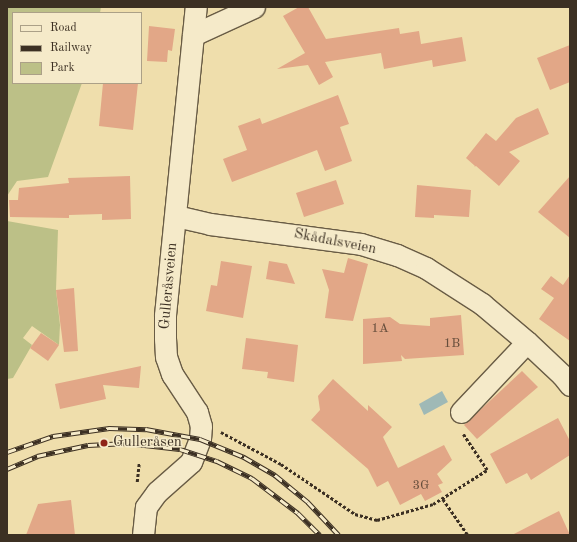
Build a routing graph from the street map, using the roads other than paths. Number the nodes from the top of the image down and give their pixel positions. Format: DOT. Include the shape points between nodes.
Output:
graph roads {
  1 [pos="196,7"];
  2 [pos="254,7"];
  3 [pos="193,35"];
  4 [pos="176,216"];
  5 [pos="527,342"];
  6 [pos="570,385"];
  7 [pos="460,412"];
  8 [pos="143,535"];
  1 -- 3 [label="street, Gulleråsveien"];
  2 -- 3 [label="street"];
  3 -- 4 [label="street, Gulleråsveien"];
  4 -- 5 [label="street, Skådalsveien" via="210,224 361,244 397,255 457,286"];
  4 -- 8 [label="street, Gulleråsveien" via="165,315 166,357 172,374 197,412 201,426 200,440 191,462 157,492 146,507"];
  5 -- 6 [label="street, Skådalsveien"];
  5 -- 7 [label="street"];
}
